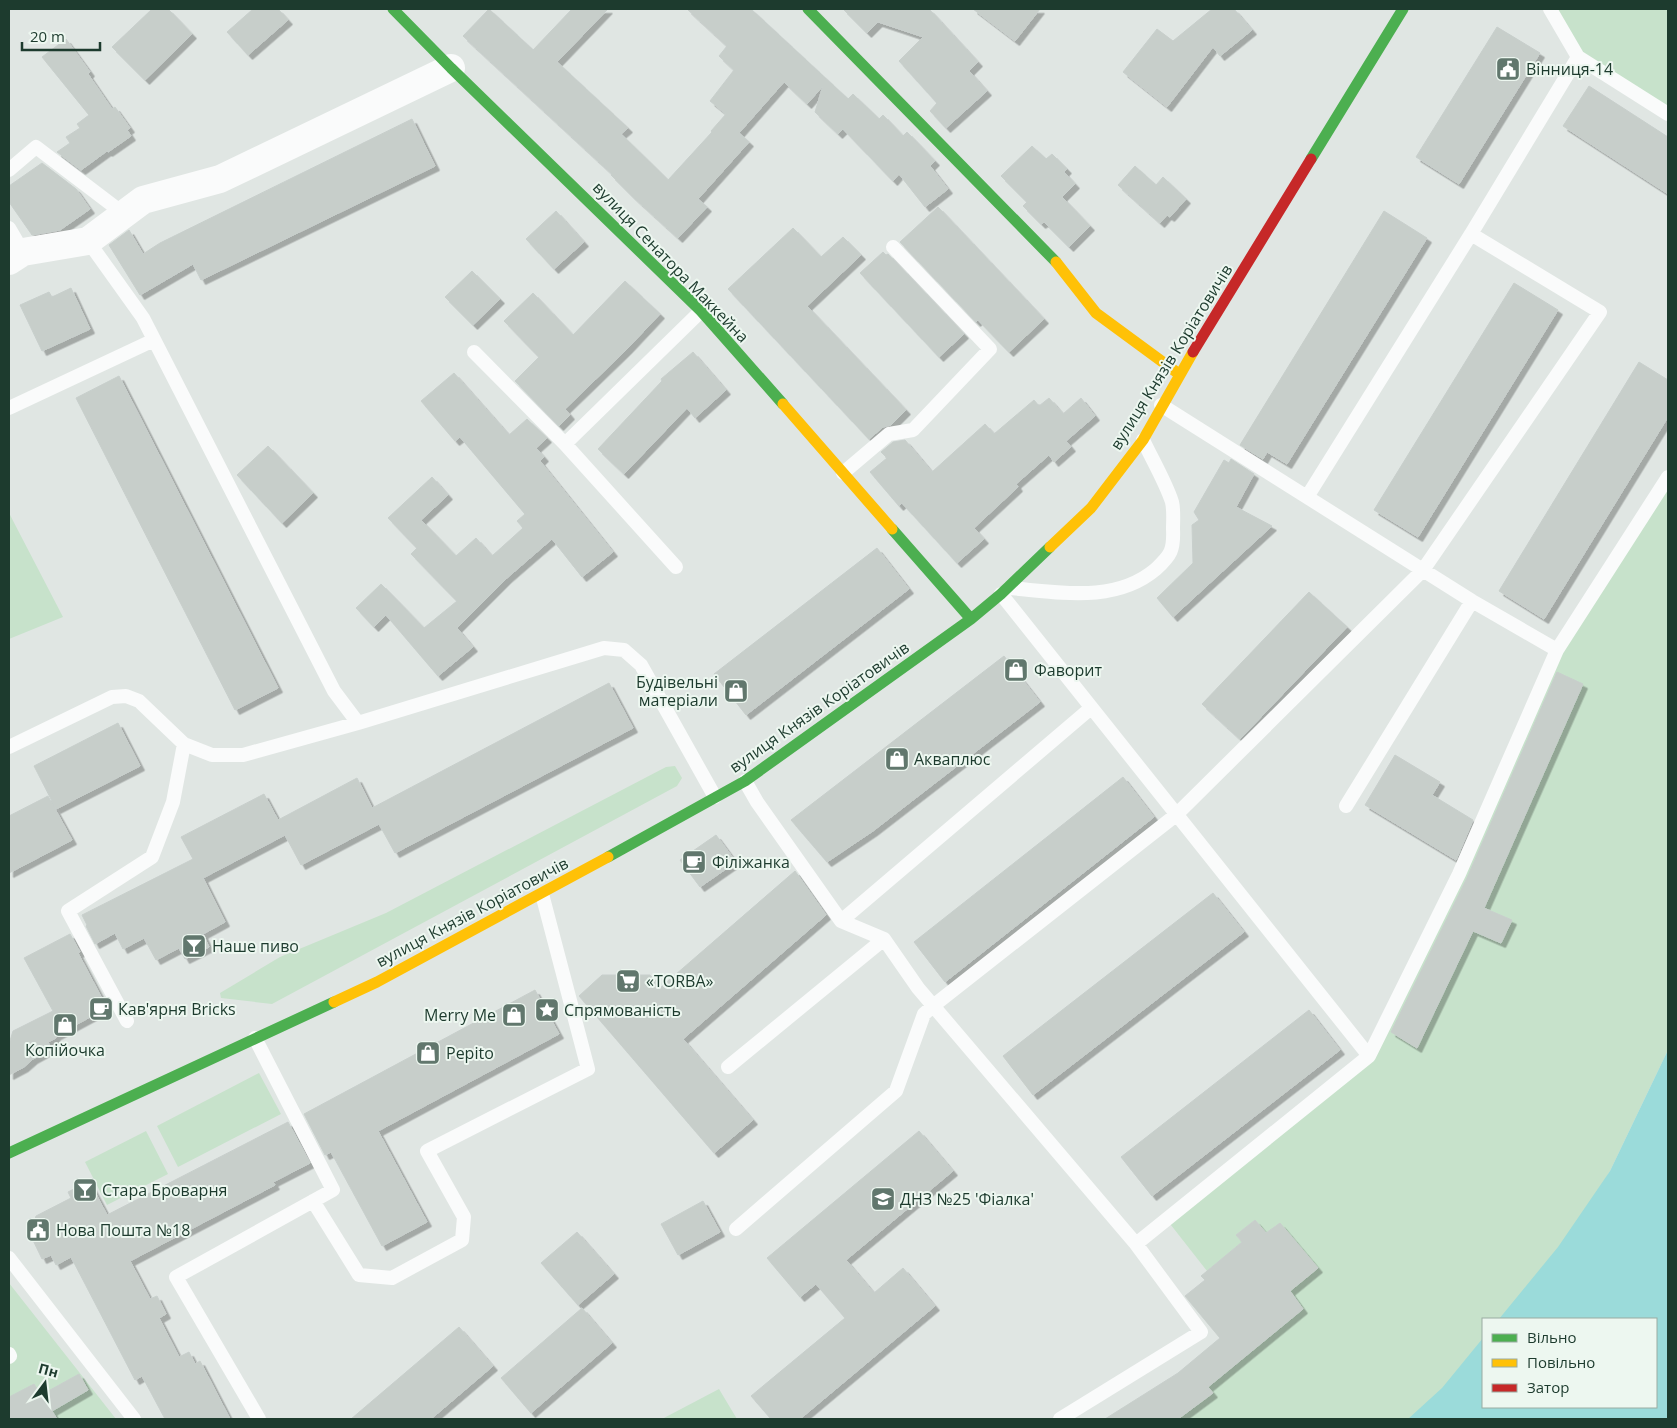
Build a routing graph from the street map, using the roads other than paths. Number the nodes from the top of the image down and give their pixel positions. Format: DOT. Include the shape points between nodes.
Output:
graph roads {
  1 [pos="393,9"];
  2 [pos="808,9"];
  3 [pos="1403,9"];
  4 [pos="1550,9"];
  5 [pos="1578,57"];
  6 [pos="451,68"];
  7 [pos="1668,114"];
  8 [pos="9,170"];
  9 [pos="124,214"];
  10 [pos="9,228"];
  11 [pos="1470,234"];
  12 [pos="88,242"];
  13 [pos="893,247"];
  14 [pos="16,257"];
  15 [pos="701,312"];
  16 [pos="154,340"];
  17 [pos="474,352"];
  18 [pos="1179,374"];
  19 [pos="1162,405"];
  20 [pos="9,408"];
  21 [pos="1142,440"];
  22 [pos="565,444"];
  23 [pos="843,473"];
  24 [pos="1668,477"];
  25 [pos="1307,497"];
  26 [pos="676,567"];
  27 [pos="1422,570"];
  28 [pos="1004,591"];
  29 [pos="1472,601"];
  30 [pos="971,619"];
  31 [pos="1557,650"];
  32 [pos="1091,708"];
  33 [pos="358,724"];
  34 [pos="184,744"];
  35 [pos="9,747"];
  36 [pos="745,782"];
  37 [pos="715,797"];
  38 [pos="1346,806"];
  39 [pos="1176,815"];
  40 [pos="542,894"];
  41 [pos="841,921"];
  42 [pos="884,938"];
  43 [pos="933,1006"];
  44 [pos="127,1021"];
  45 [pos="255,1038"];
  46 [pos="1369,1056"];
  47 [pos="728,1067"];
  48 [pos="9,1153"];
  49 [pos="313,1201"];
  50 [pos="736,1229"];
  51 [pos="1136,1244"];
  52 [pos="9,1258"];
  53 [pos="134,1419"];
  54 [pos="259,1419"];
  55 [pos="1060,1419"];
  1 -- 6 [label="main road, вулиця Сенатора Маккейна"];
  2 -- 18 [label="main road" via="1061,267 1096,313"];
  3 -- 18 [label="main road, вулиця Князів Коріатовичів"];
  4 -- 5 [label="lane"];
  5 -- 7 [label="lane"];
  5 -- 11 [label="lane"];
  6 -- 9 [label="street" via="220,178 143,200"];
  6 -- 15 [label="main road, вулиця Сенатора Маккейна"];
  8 -- 9 [label="lane" via="36,147"];
  9 -- 12 [label="street"];
  10 -- 14 [label="lane"];
  11 -- 25 [label="lane"];
  11 -- 27 [label="lane" via="1600,312"];
  12 -- 14 [label="street"];
  12 -- 16 [label="lane" via="143,318"];
  13 -- 23 [label="lane" via="990,349 913,430 889,434"];
  15 -- 22 [label="lane"];
  15 -- 23 [label="main road, вулиця Сенатора Маккейна"];
  16 -- 20 [label="lane"];
  16 -- 33 [label="lane" via="334,690"];
  17 -- 22 [label="lane"];
  18 -- 19 [label="main road, вулиця Князів Коріатовичів"];
  19 -- 21 [label="main road, вулиця Князів Коріатовичів"];
  19 -- 25 [label="lane"];
  21 -- 28 [label="main road, вулиця Князів Коріатовичів" via="1091,508"];
  21 -- 28 [label="lane" via="1172,503 1172,550 1168,557 1145,578 1109,592"];
  22 -- 26 [label="lane"];
  23 -- 30 [label="main road, вулиця Сенатора Маккейна"];
  24 -- 31 [label="lane"];
  25 -- 27 [label="lane"];
  27 -- 29 [label="lane"];
  27 -- 39 [label="lane"];
  28 -- 30 [label="main road, вулиця Князів Коріатовичів"];
  28 -- 32 [label="lane"];
  29 -- 31 [label="lane"];
  29 -- 38 [label="lane"];
  30 -- 36 [label="main road, вулиця Князів Коріатовичів"];
  31 -- 46 [label="lane" via="1459,874"];
  32 -- 39 [label="lane"];
  32 -- 41 [label="lane"];
  33 -- 34 [label="lane" via="243,754 212,755"];
  33 -- 37 [label="lane" via="604,648 624,650 641,665"];
  34 -- 35 [label="lane" via="139,701 126,696 112,697"];
  34 -- 44 [label="lane" via="173,802 152,857 68,911"];
  36 -- 37 [label="main road, вулиця Князів Коріатовичів"];
  36 -- 41 [label="lane"];
  37 -- 40 [label="main road, вулиця Князів Коріатовичів"];
  39 -- 43 [label="lane"];
  39 -- 46 [label="lane"];
  40 -- 45 [label="main road, вулиця Князів Коріатовичів" via="377,982"];
  40 -- 49 [label="lane" via="588,1068 426,1151 464,1217 462,1240 392,1278 359,1275"];
  41 -- 42 [label="lane"];
  42 -- 43 [label="lane"];
  42 -- 47 [label="lane"];
  43 -- 50 [label="lane" via="924,1014 896,1091"];
  43 -- 51 [label="lane"];
  45 -- 48 [label="main road, вулиця Князів Коріатовичів"];
  45 -- 49 [label="lane" via="333,1190"];
  46 -- 51 [label="lane"];
  49 -- 54 [label="lane" via="176,1277"];
  51 -- 55 [label="lane" via="1201,1332"];
  52 -- 53 [label="lane"];
}
